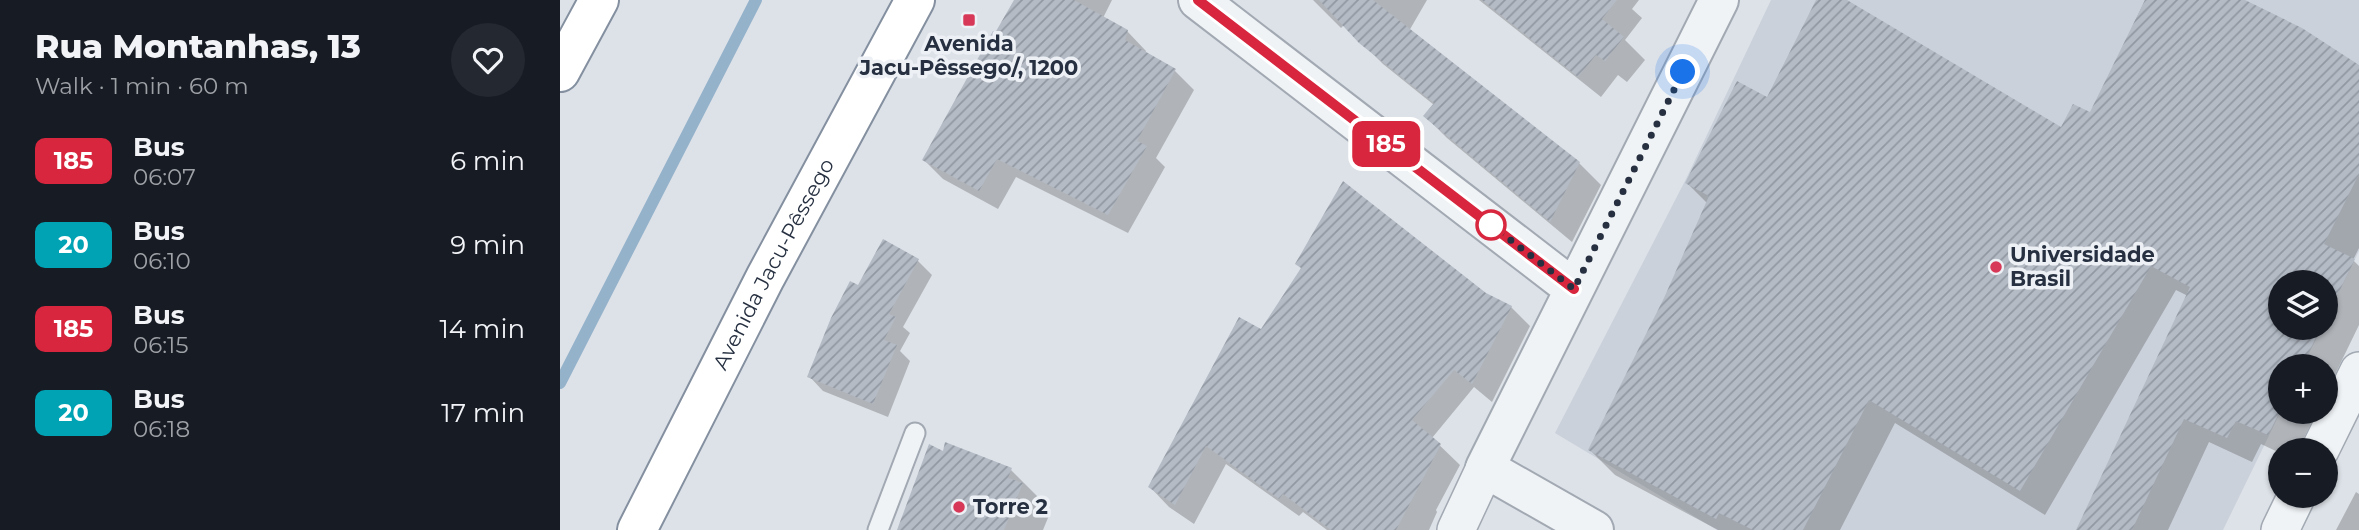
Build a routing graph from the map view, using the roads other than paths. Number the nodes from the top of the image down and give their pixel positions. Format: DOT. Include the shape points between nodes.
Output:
graph roads {
  1 [pos="599,0"];
  2 [pos="915,0"];
  3 [pos="1198,0"];
  4 [pos="1719,0"];
  5 [pos="560,72"];
  6 [pos="1574,289"];
  7 [pos="2356,383"];
  8 [pos="915,433"];
  9 [pos="2326,438"];
  10 [pos="1485,468"];
  11 [pos="2291,508"];
  12 [pos="637,530"];
  13 [pos="877,530"];
  14 [pos="1456,530"];
  15 [pos="1594,530"];
  16 [pos="2280,530"];
  1 -- 5 [label="highway"];
  2 -- 12 [label="highway, Avenida Jacu-Pêssego" via="765,278"];
  3 -- 6 [label="street"];
  4 -- 6 [label="street"];
  6 -- 10 [label="street"];
  7 -- 9 [label="street"];
  8 -- 13 [label="lane"];
  10 -- 14 [label="street"];
  10 -- 15 [label="street"];
  11 -- 16 [label="street"];
}
